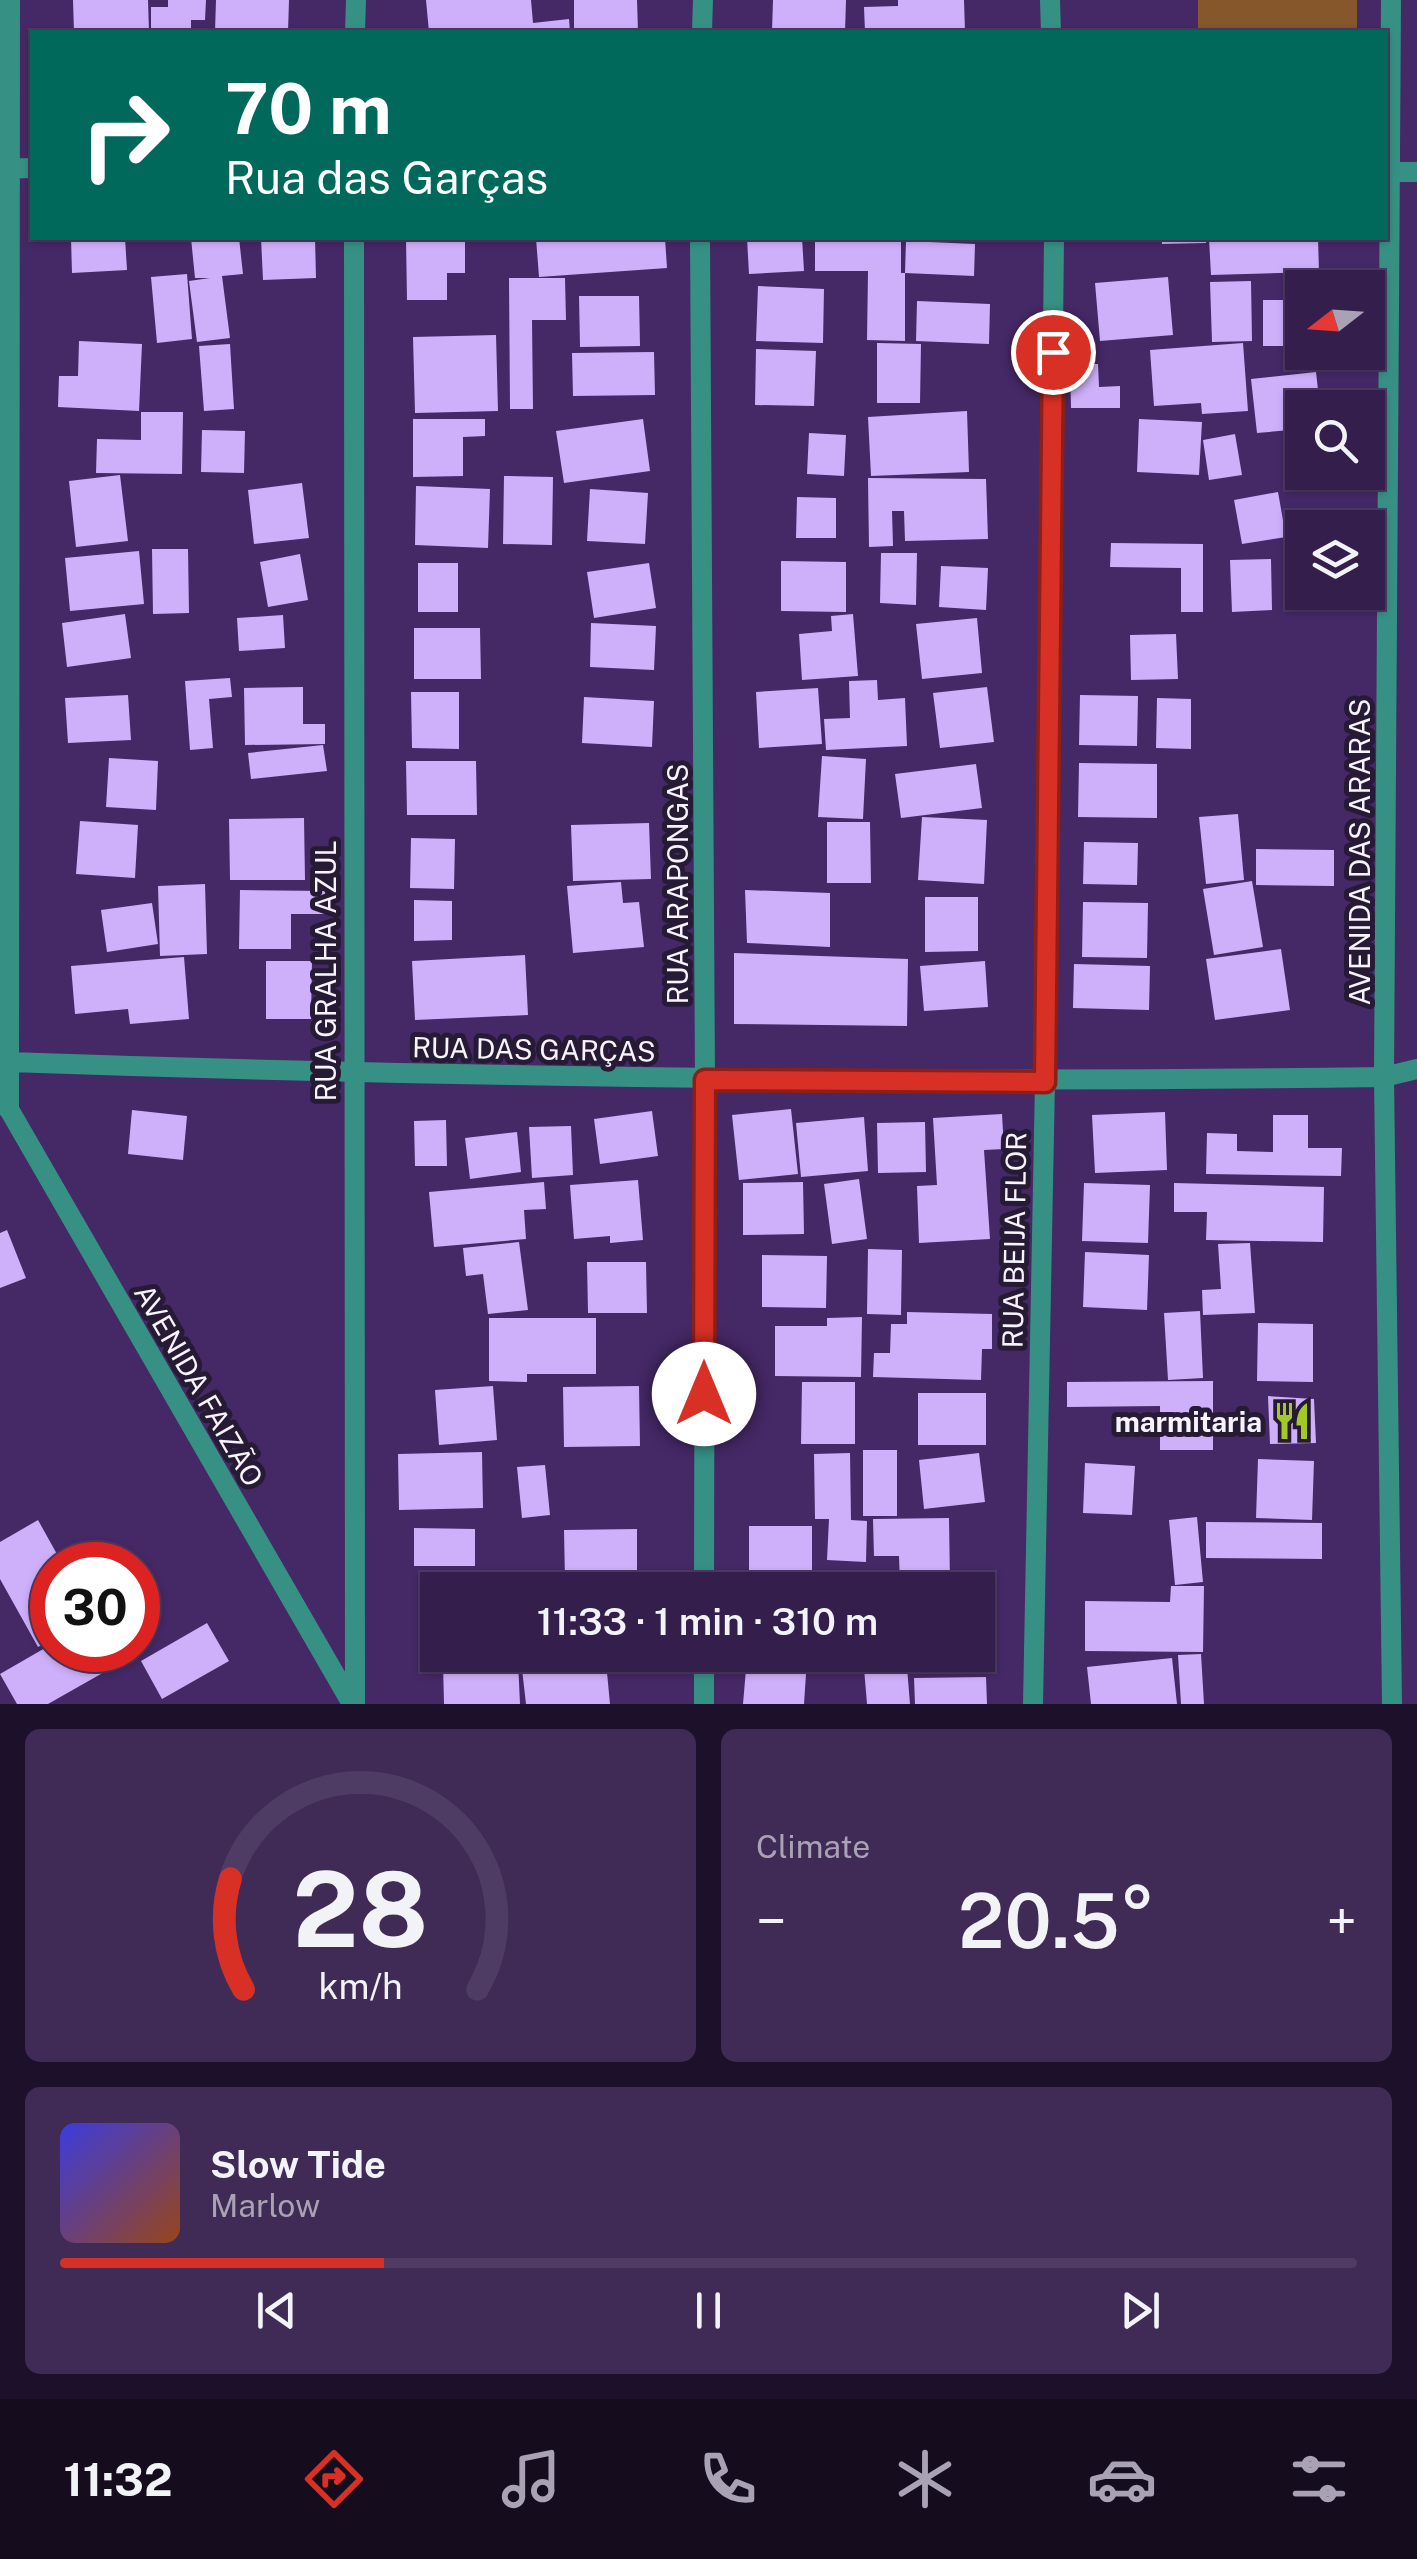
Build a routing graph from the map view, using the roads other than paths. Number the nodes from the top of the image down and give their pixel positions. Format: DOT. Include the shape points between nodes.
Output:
graph roads {
  1 [pos="10,0"];
  2 [pos="356,0"];
  3 [pos="703,0"];
  4 [pos="1050,0"];
  5 [pos="1391,0"];
  6 [pos="356,30"];
  7 [pos="702,30"];
  8 [pos="1051,30"];
  9 [pos="5,168"];
  10 [pos="1388,172"];
  11 [pos="1417,172"];
  12 [pos="354,240"];
  13 [pos="700,240"];
  14 [pos="1054,240"];
  15 [pos="1388,240"];
  16 [pos="8,1062"];
  17 [pos="1417,1069"];
  18 [pos="352,1074"];
  19 [pos="1384,1077"];
  20 [pos="705,1080"];
  21 [pos="1045,1082"];
  22 [pos="4,1101"];
  23 [pos="704,1572"];
  24 [pos="704,1672"];
  25 [pos="354,1704"];
  26 [pos="704,1704"];
  27 [pos="1033,1704"];
  28 [pos="1392,1704"];
  1 -- 9 [label="street"];
  2 -- 6 [label="street"];
  3 -- 7 [label="street"];
  4 -- 8 [label="street"];
  5 -- 10 [label="street, AVENIDA DAS ARARAS"];
  9 -- 16 [label="street"];
  10 -- 11 [label="street"];
  12 -- 18 [label="street, RUA GRALHA AZUL"];
  13 -- 20 [label="street, RUA ARAPONGAS"];
  14 -- 21 [label="street, RUA BEIJA FLOR"];
  15 -- 19 [label="street, AVENIDA DAS ARARAS"];
  16 -- 18 [label="street, RUA DAS GARÇAS"];
  16 -- 22 [label="street"];
  17 -- 19 [label="street, RUA DAS GARÇAS"];
  18 -- 20 [label="street, RUA DAS GARÇAS"];
  18 -- 25 [label="street, RUA GRALHA AZUL"];
  19 -- 21 [label="street, RUA DAS GARÇAS"];
  19 -- 28 [label="street, AVENIDA DAS ARARAS"];
  20 -- 21 [label="street, RUA DAS GARÇAS"];
  20 -- 23 [label="street, RUA ARAPONGAS"];
  21 -- 27 [label="street, RUA BEIJA FLOR"];
  22 -- 25 [label="street, AVENIDA FAIZÃO"];
  24 -- 26 [label="street"];
}
